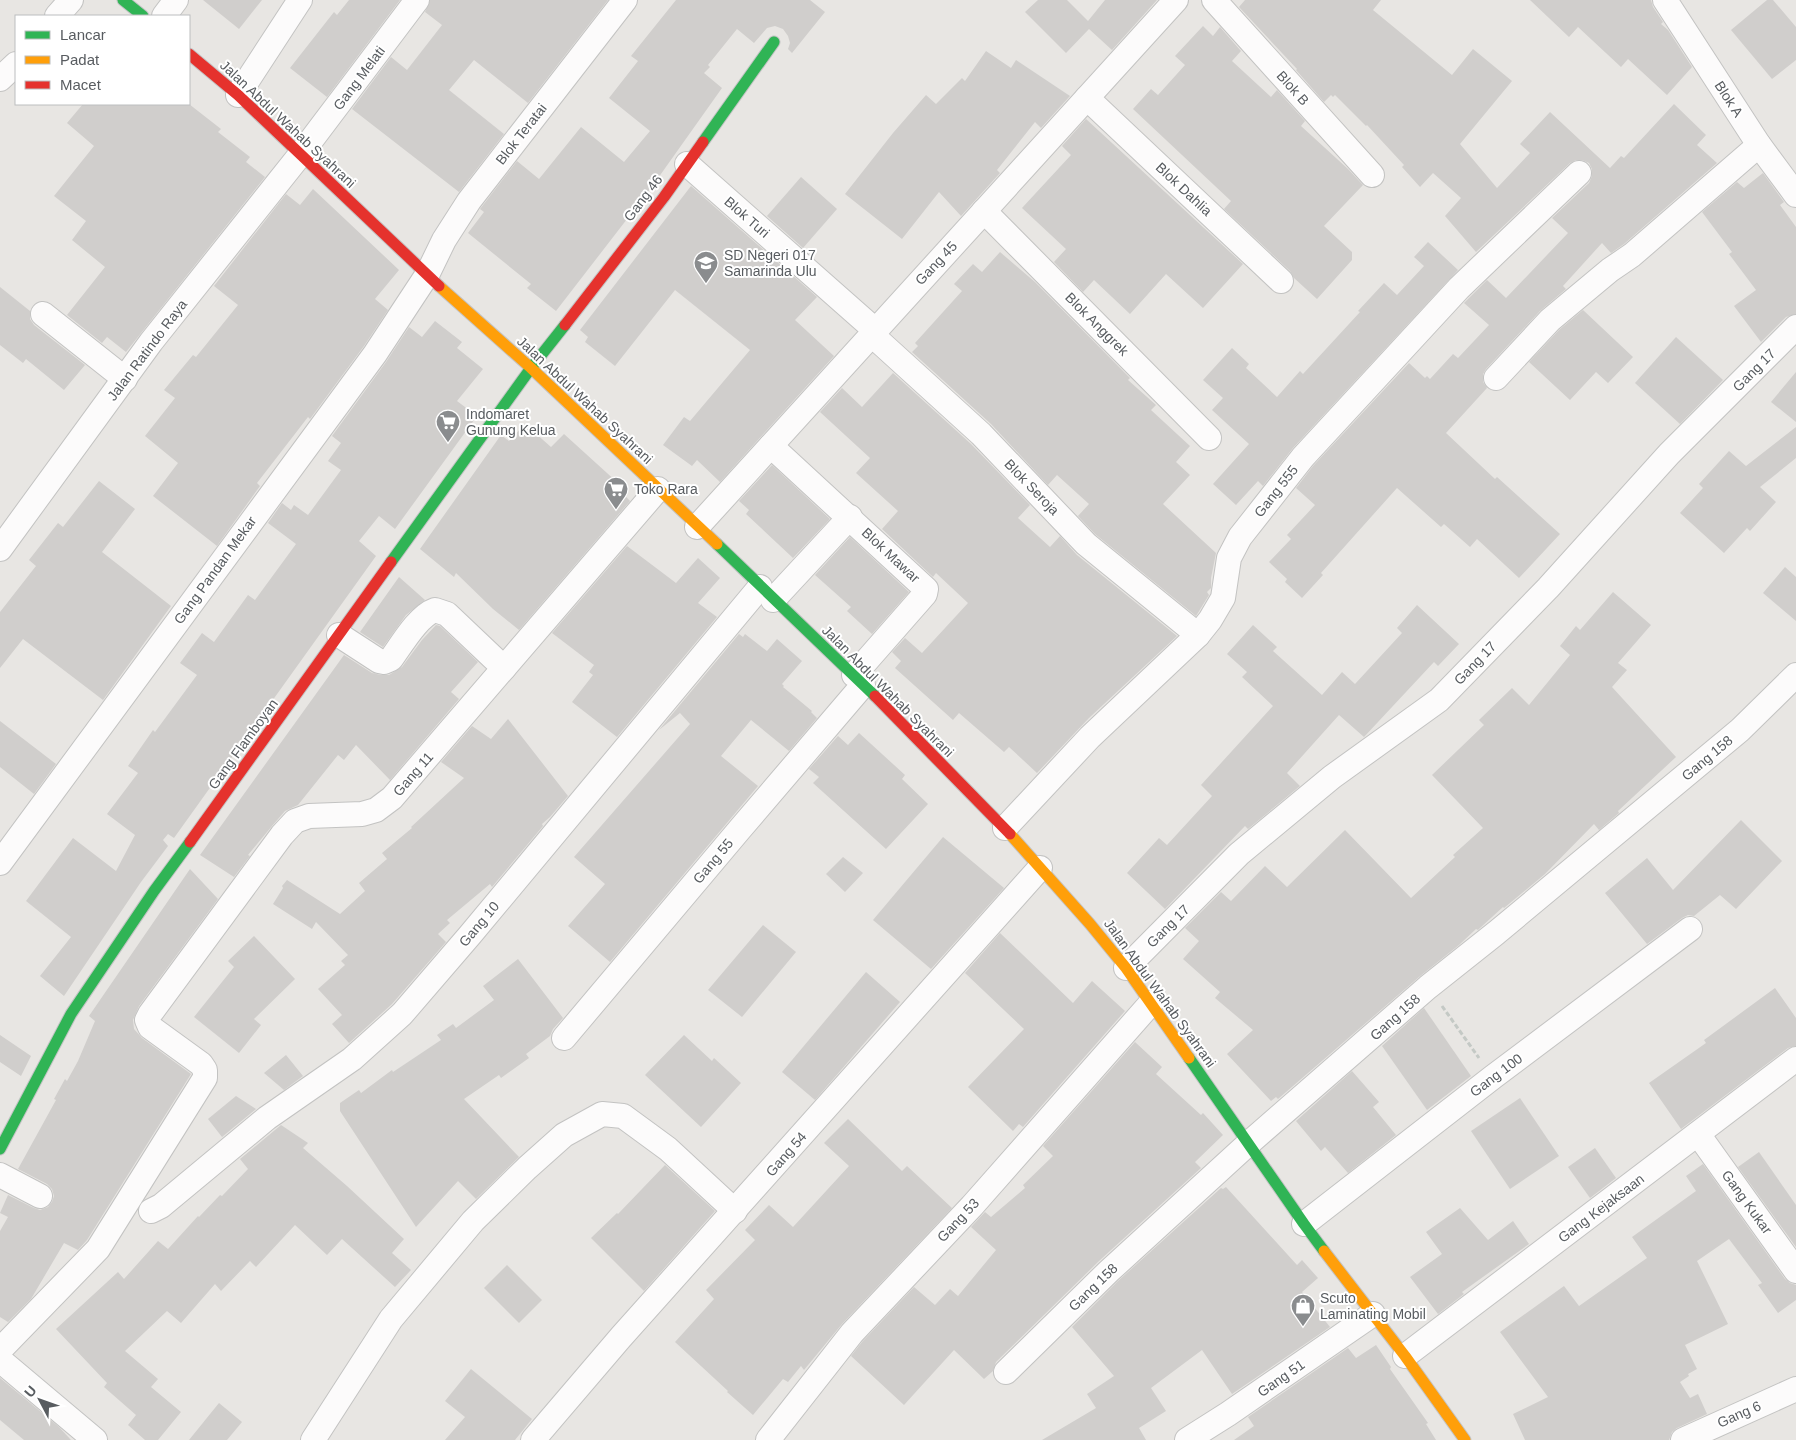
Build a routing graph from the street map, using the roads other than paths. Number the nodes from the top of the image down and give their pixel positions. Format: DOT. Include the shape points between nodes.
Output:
graph roads {
  1 [pos="71,0"];
  2 [pos="123,0"];
  3 [pos="176,0"];
  4 [pos="300,0"];
  5 [pos="417,0"];
  6 [pos="625,0"];
  7 [pos="1176,0"];
  8 [pos="1214,0"];
  9 [pos="1665,0"];
  10 [pos="58,15"];
  11 [pos="142,15"];
  12 [pos="165,15"];
  13 [pos="774,42"];
  14 [pos="190,55"];
  15 [pos="15,65"];
  16 [pos="0,80"];
  17 [pos="238,95"];
  18 [pos="1087,98"];
  19 [pos="1759,145"];
  20 [pos="300,155"];
  21 [pos="687,164"];
  22 [pos="1579,173"];
  23 [pos="1372,176"];
  24 [pos="1796,195"];
  25 [pos="984,211"];
  26 [pos="427,275"];
  27 [pos="1280,281"];
  28 [pos="43,314"];
  29 [pos="1796,327"];
  30 [pos="873,332"];
  31 [pos="531,368"];
  32 [pos="1496,378"];
  33 [pos="125,379"];
  34 [pos="1209,438"];
  35 [pos="771,446"];
  36 [pos="658,489"];
  37 [pos="850,517"];
  38 [pos="697,527"];
  39 [pos="0,549"];
  40 [pos="766,593"];
  41 [pos="1198,634"];
  42 [pos="339,635"];
  43 [pos="504,668"];
  44 [pos="1796,675"];
  45 [pos="858,680"];
  46 [pos="1006,828"];
  47 [pos="0,864"];
  48 [pos="1040,868"];
  49 [pos="1690,929"];
  50 [pos="1126,968"];
  51 [pos="1151,1003"];
  52 [pos="564,1038"];
  53 [pos="1796,1060"];
  54 [pos="1698,1134"];
  55 [pos="1249,1143"];
  56 [pos="0,1149"];
  57 [pos="0,1175"];
  58 [pos="40,1196"];
  59 [pos="151,1211"];
  60 [pos="735,1211"];
  61 [pos="1304,1224"];
  62 [pos="1796,1271"];
  63 [pos="1373,1314"];
  64 [pos="0,1350"];
  65 [pos="1405,1356"];
  66 [pos="0,1360"];
  67 [pos="1006,1372"];
  68 [pos="1796,1389"];
  69 [pos="95,1440"];
  70 [pos="313,1440"];
  71 [pos="533,1440"];
  72 [pos="768,1440"];
  73 [pos="1187,1440"];
  74 [pos="1465,1440"];
  75 [pos="1683,1440"];
  1 -- 10 [label="street"];
  2 -- 11 [label="main road"];
  3 -- 12 [label="street"];
  4 -- 17 [label="street"];
  5 -- 20 [label="street, Gang Melati"];
  6 -- 26 [label="street, Blok Teratai" via="469,201"];
  7 -- 18 [label="street, Gang 45"];
  8 -- 23 [label="street, Blok B"];
  9 -- 19 [label="street, Blok A"];
  13 -- 21 [label="main road, Gang 46"];
  14 -- 17 [label="main road, Jalan Abdul Wahab Syahrani"];
  15 -- 16 [label="street"];
  17 -- 20 [label="main road, Jalan Abdul Wahab Syahrani"];
  18 -- 25 [label="street, Gang 45"];
  18 -- 27 [label="street, Blok Dahlia"];
  19 -- 24 [label="street, Blok A"];
  19 -- 32 [label="street" via="1550,320"];
  20 -- 26 [label="main road, Jalan Abdul Wahab Syahrani"];
  20 -- 33 [label="street, Jalan Ratindo Raya"];
  21 -- 30 [label="street, Blok Turi"];
  21 -- 31 [label="main road, Gang 46"];
  22 -- 41 [label="street, Gang 555" via="1459,288 1303,457 1240,537 1229,558 1222,598"];
  25 -- 30 [label="street, Gang 45"];
  25 -- 34 [label="street, Blok Anggrek"];
  26 -- 31 [label="main road, Jalan Abdul Wahab Syahrani"];
  26 -- 47 [label="street, Gang Pandan Mekar" via="375,354"];
  28 -- 33 [label="street"];
  29 -- 50 [label="street, Gang 17" via="1669,454 1548,588 1438,700 1332,777 1239,854"];
  30 -- 35 [label="street, Gang 45"];
  30 -- 41 [label="street, Blok Seroja" via="981,434 1086,544"];
  31 -- 36 [label="main road, Jalan Abdul Wahab Syahrani"];
  31 -- 42 [label="main road, Gang Flamboyan"];
  33 -- 39 [label="street, Jalan Ratindo Raya"];
  35 -- 37 [label="street, Blok Mawar"];
  35 -- 38 [label="street, Gang 45"];
  36 -- 38 [label="main road, Jalan Abdul Wahab Syahrani"];
  36 -- 43 [label="street, Gang 11"];
  37 -- 40 [label="street, Gang 10"];
  37 -- 45 [label="street, Blok Mawar" via="927,590"];
  38 -- 40 [label="main road, Jalan Abdul Wahab Syahrani"];
  40 -- 45 [label="main road, Jalan Abdul Wahab Syahrani"];
  40 -- 59 [label="street, Gang 10" via="402,1014 352,1059 267,1118"];
  41 -- 46 [label="street, Gang 555" via="1090,737"];
  42 -- 43 [label="street" via="379,661 387,661 429,612 435,610 447,614"];
  42 -- 56 [label="main road, Gang Flamboyan" via="154,891 71,1014"];
  43 -- 64 [label="street, Gang 11" via="392,798 376,810 362,814 309,816 295,821 282,835 147,1020 150,1027 201,1064 205,1078 98,1250"];
  44 -- 55 [label="street, Gang 158" via="1740,730 1428,987"];
  45 -- 46 [label="main road, Jalan Abdul Wahab Syahrani"];
  45 -- 52 [label="street, Gang 55" via="740,829"];
  46 -- 48 [label="main road, Jalan Abdul Wahab Syahrani"];
  48 -- 50 [label="main road, Jalan Abdul Wahab Syahrani"];
  48 -- 60 [label="street, Gang 54"];
  49 -- 61 [label="street, Gang 100"];
  50 -- 51 [label="main road, Jalan Abdul Wahab Syahrani"];
  51 -- 55 [label="main road, Jalan Abdul Wahab Syahrani"];
  51 -- 72 [label="street, Gang 53" via="972,1206 852,1333"];
  53 -- 54 [label="street, Gang Kejaksaan"];
  54 -- 62 [label="street, Gang Kukar"];
  54 -- 65 [label="street, Gang Kejaksaan"];
  55 -- 61 [label="main road, Jalan Abdul Wahab Syahrani"];
  55 -- 67 [label="street, Gang 158" via="1109,1271"];
  57 -- 58 [label="street"];
  60 -- 70 [label="street" via="668,1149 623,1116 602,1114 564,1135 473,1221 398,1312"];
  60 -- 71 [label="street, Gang 54"];
  61 -- 63 [label="main road, Jalan Abdul Wahab Syahrani"];
  63 -- 65 [label="main road, Jalan Abdul Wahab Syahrani"];
  63 -- 73 [label="street, Gang 51"];
  65 -- 74 [label="main road, Jalan Abdul Wahab Syahrani"];
  66 -- 69 [label="street"];
  68 -- 75 [label="street, Gang 6"];
}
